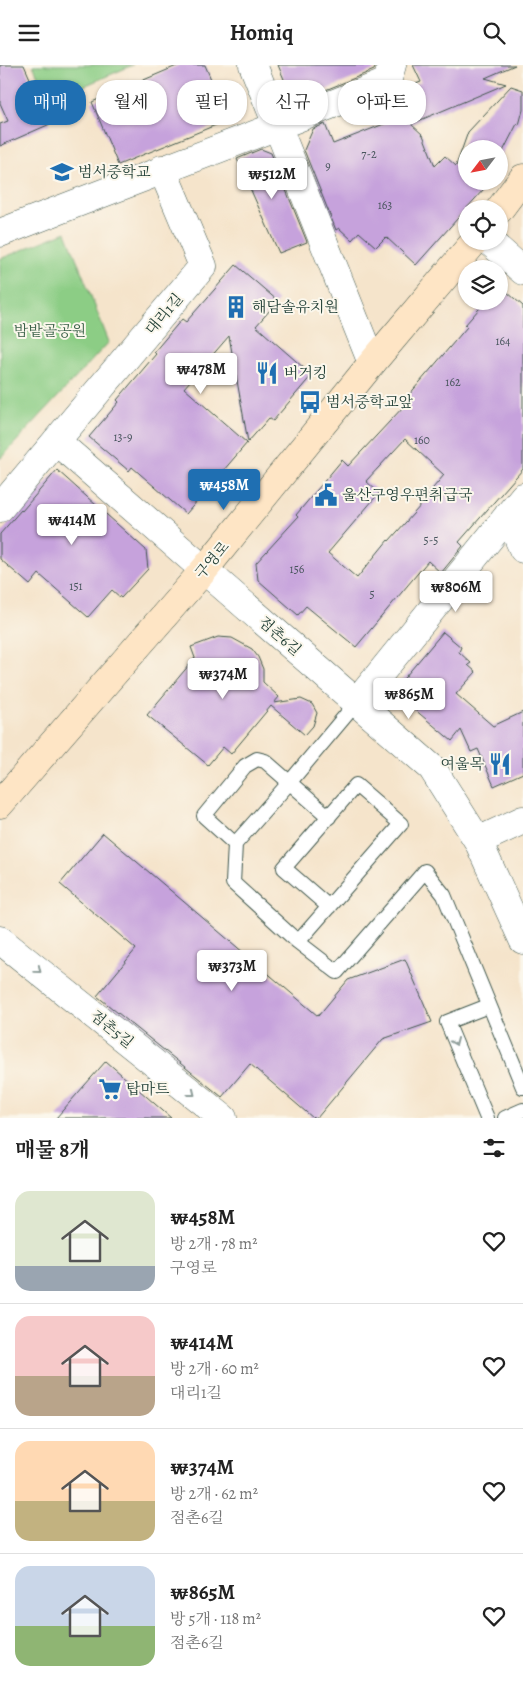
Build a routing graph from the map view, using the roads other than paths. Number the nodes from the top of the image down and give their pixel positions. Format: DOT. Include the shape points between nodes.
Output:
graph roads {
  1 [pos="253,65"];
  2 [pos="392,65"];
  3 [pos="278,127"];
  4 [pos="162,169"];
  5 [pos="523,178"];
  6 [pos="506,200"];
  7 [pos="0,233"];
  8 [pos="467,250"];
  9 [pos="499,250"];
  10 [pos="523,271"];
  11 [pos="372,363"];
  12 [pos="56,441"];
  13 [pos="516,506"];
  14 [pos="0,508"];
  15 [pos="523,549"];
  16 [pos="204,570"];
  17 [pos="356,701"];
  18 [pos="289,783"];
  19 [pos="0,804"];
  20 [pos="329,817"];
  21 [pos="523,820"];
  22 [pos="478,841"];
  23 [pos="235,844"];
  24 [pos="329,907"];
  25 [pos="0,940"];
  26 [pos="523,941"];
  27 [pos="298,942"];
  28 [pos="488,1005"];
  29 [pos="523,1087"];
  30 [pos="523,1111"];
  31 [pos="223,1118"];
  32 [pos="487,1118"];
  33 [pos="505,1118"];
  1 -- 3 [label="street"];
  2 -- 3 [label="street" via="387,82"];
  3 -- 4 [label="street"];
  3 -- 11 [label="street"];
  4 -- 7 [label="street"];
  4 -- 12 [label="street, 대리1길" via="203,266"];
  5 -- 6 [label="main road"];
  8 -- 11 [label="main road, 구영로"];
  9 -- 10 [label="street"];
  11 -- 16 [label="main road, 구영로"];
  12 -- 14 [label="street, 대리1길"];
  12 -- 16 [label="street"];
  13 -- 15 [label="street"];
  13 -- 17 [label="street"];
  16 -- 17 [label="street, 점촌6길"];
  16 -- 19 [label="main road, 구영로"];
  17 -- 18 [label="lane"];
  17 -- 22 [label="street, 점촌6길" via="432,768"];
  18 -- 20 [label="lane"];
  18 -- 23 [label="lane"];
  18 -- 23 [label="lane" via="265,761 257,759 245,766 204,816"];
  20 -- 24 [label="lane" via="284,868"];
  20 -- 24 [label="lane" via="356,785 401,824"];
  21 -- 22 [label="street"];
  22 -- 26 [label="street, 점촌6길"];
  23 -- 27 [label="lane" via="233,883"];
  24 -- 27 [label="lane"];
  25 -- 31 [label="street, 점촌5길, one-way"];
  27 -- 28 [label="lane" via="337,972 424,871 444,895"];
  28 -- 29 [label="lane"];
  28 -- 32 [label="lane, one-way" via="447,1023"];
  30 -- 33 [label="lane"];
}
